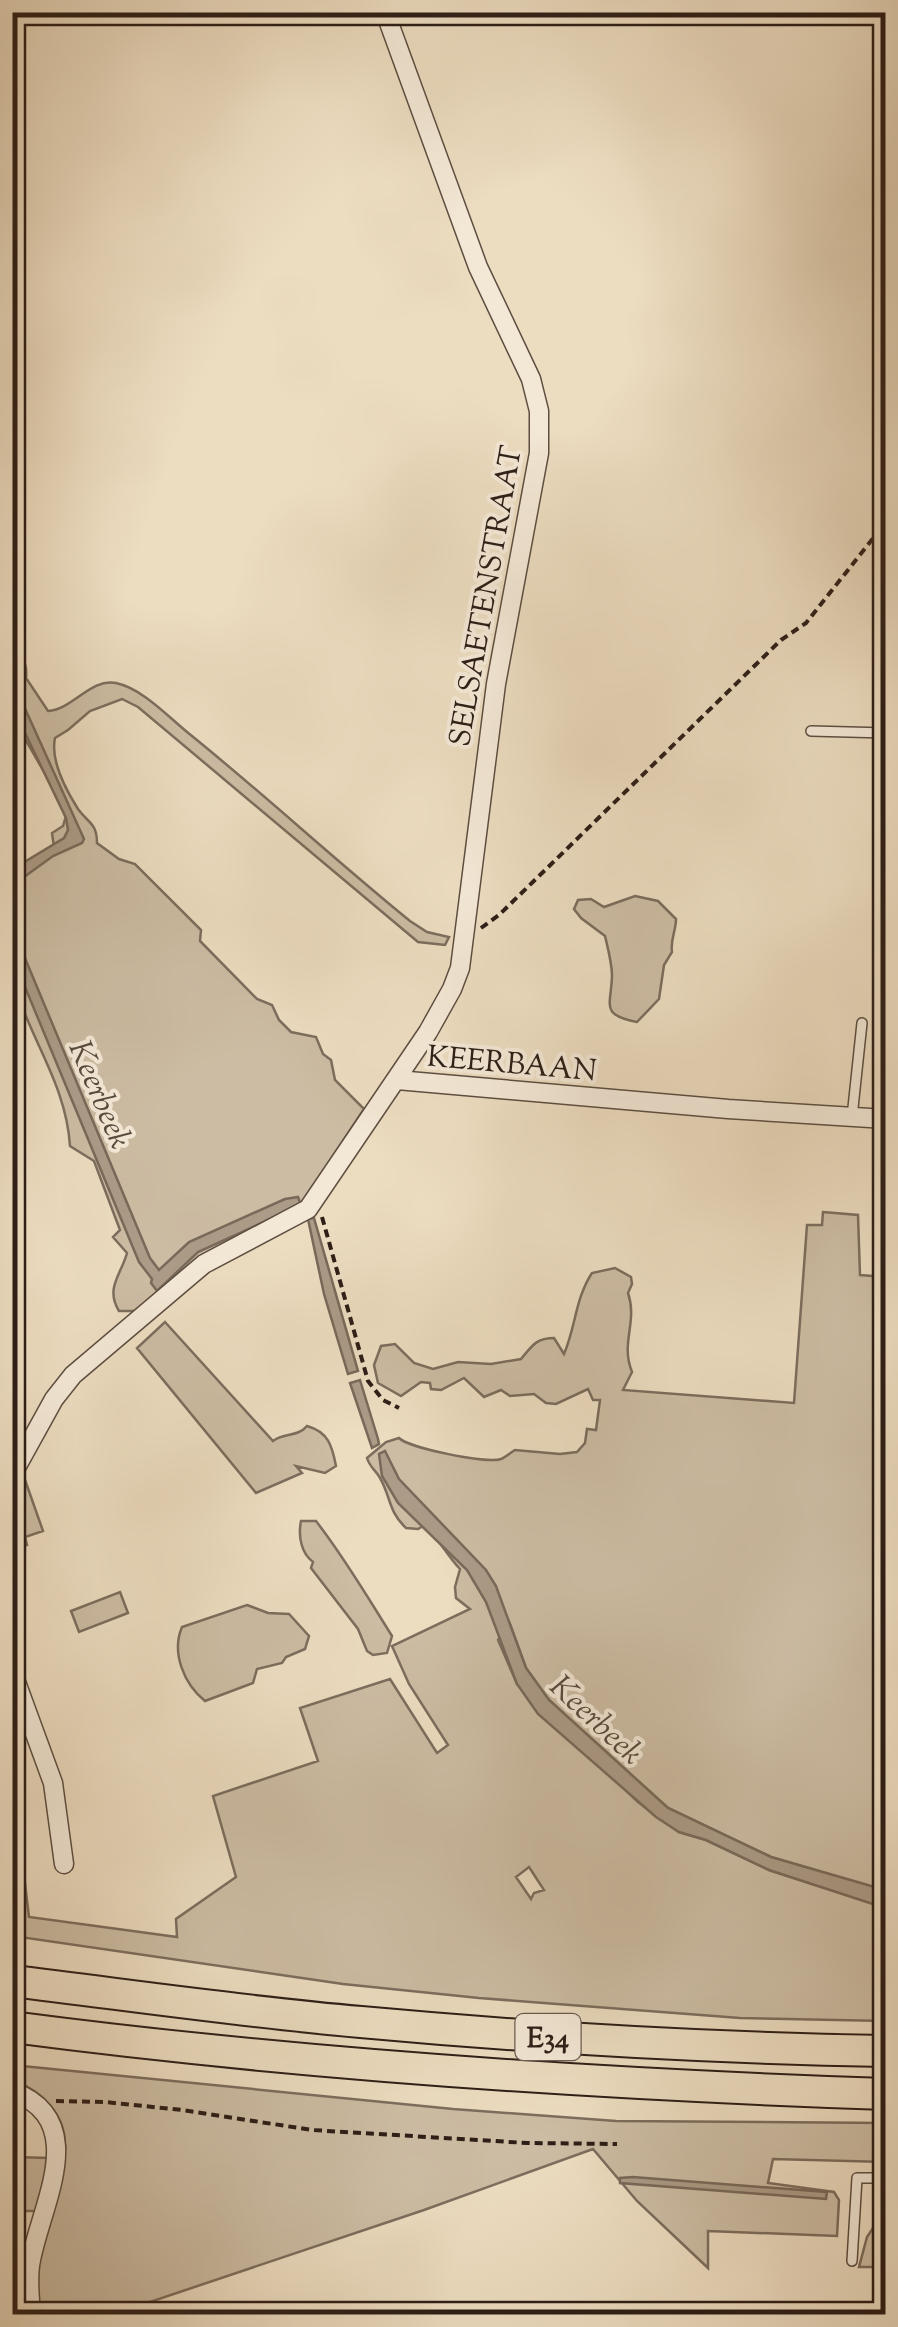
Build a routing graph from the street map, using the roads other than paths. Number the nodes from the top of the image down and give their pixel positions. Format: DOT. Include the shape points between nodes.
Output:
graph roads {
  1 [pos="385,12"];
  2 [pos="811,731"];
  3 [pos="886,733"];
  4 [pos="862,1023"];
  5 [pos="397,1080"];
  6 [pos="852,1117"];
  7 [pos="886,1119"];
  8 [pos="12,1475"];
  9 [pos="12,1671"];
  10 [pos="64,1864"];
  11 [pos="12,1981"];
  12 [pos="12,2026"];
  13 [pos="886,2051"];
  14 [pos="12,2091"];
  15 [pos="886,2094"];
  16 [pos="886,2178"];
  17 [pos="852,2260"];
  18 [pos="31,2314"];
  1 -- 5 [label="street, SELSAETENSTRAAT" via="478,267 531,379 539,411 539,454 480,794 466,940 452,989"];
  2 -- 3 [label="lane"];
  4 -- 6 [label="lane"];
  5 -- 6 [label="street, KEERBAAN"];
  5 -- 8 [label="street, KEERBAAN" via="298,1216 204,1264 73,1375"];
  6 -- 7 [label="street, KEERBAAN"];
  9 -- 10 [label="street" via="54,1783"];
  11 -- 13 [label="highway, E34" via="538,2037"];
  12 -- 15 [label="highway, E34" via="439,2071"];
  14 -- 18 [label="street" via="49,2118 58,2142 30,2266"];
  16 -- 17 [label="lane" via="856,2178"];
}
